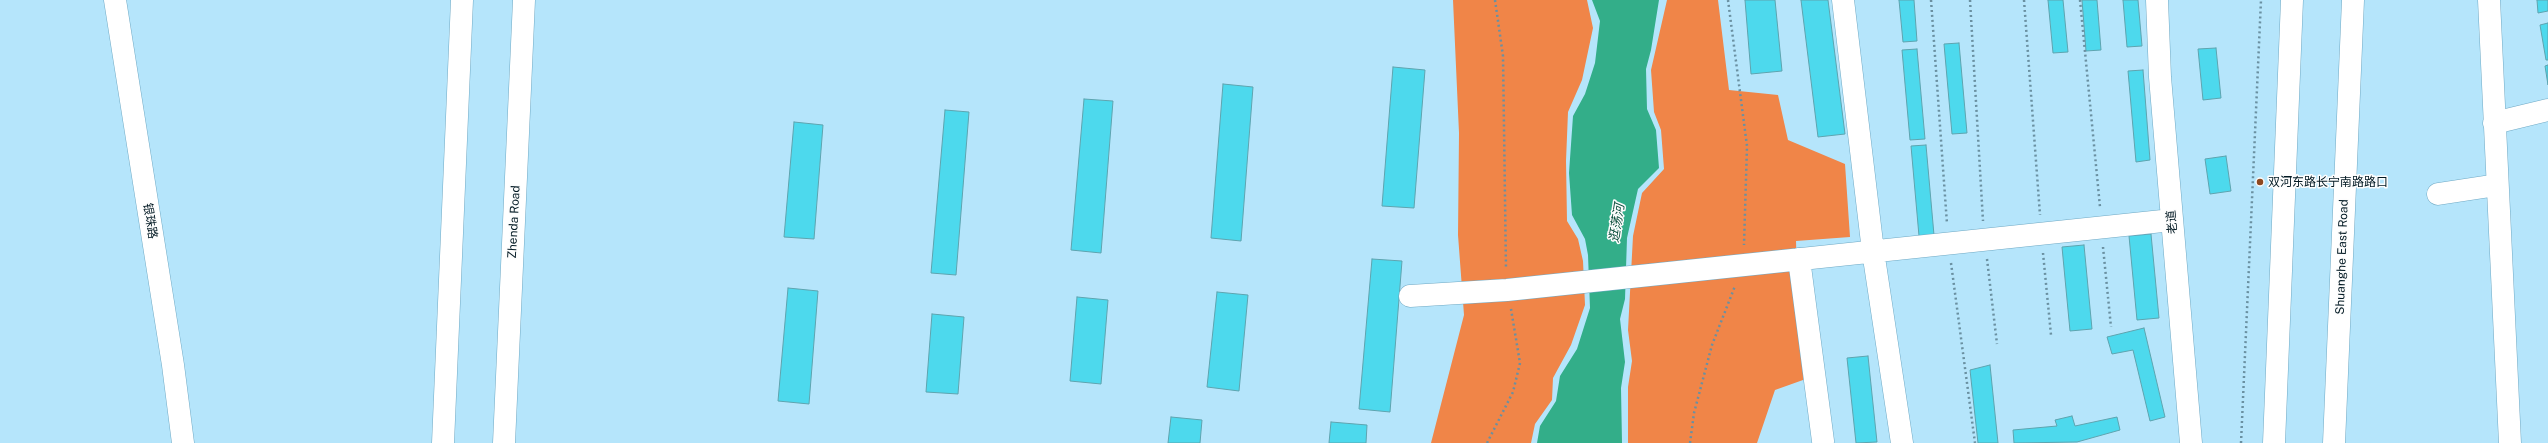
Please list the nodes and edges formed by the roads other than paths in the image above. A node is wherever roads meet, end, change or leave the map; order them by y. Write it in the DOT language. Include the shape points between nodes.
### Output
graph roads {
  1 [pos="115,0"];
  2 [pos="462,0"];
  3 [pos="524,0"];
  4 [pos="1843,0"];
  5 [pos="2157,0"];
  6 [pos="2292,0"];
  7 [pos="2353,0"];
  8 [pos="2489,0"];
  9 [pos="2548,110"];
  10 [pos="2494,123"];
  11 [pos="2497,185"];
  12 [pos="2438,194"];
  13 [pos="2172,220"];
  14 [pos="1874,251"];
  15 [pos="1800,259"];
  16 [pos="1410,296"];
  17 [pos="1823,441"];
  18 [pos="183,443"];
  19 [pos="444,443"];
  20 [pos="504,443"];
  21 [pos="1902,443"];
  22 [pos="2190,443"];
  23 [pos="2274,443"];
  24 [pos="2334,443"];
  25 [pos="2510,443"];
  1 -- 18 [label="main road, 银珠路"];
  2 -- 19 [label="main road"];
  3 -- 20 [label="main road, Zhenda Road"];
  4 -- 14 [label="main road"];
  5 -- 13 [label="main road, 老道" via="2160,77"];
  6 -- 23 [label="main road"];
  7 -- 24 [label="main road, Shuanghe East Road"];
  8 -- 10 [label="main road"];
  9 -- 10 [label="main road"];
  10 -- 11 [label="main road"];
  11 -- 12 [label="main road"];
  11 -- 25 [label="main road"];
  13 -- 14 [label="main road"];
  13 -- 22 [label="main road, 老道"];
  14 -- 15 [label="main road"];
  14 -- 21 [label="main road"];
  15 -- 16 [label="main road" via="1507,290"];
  15 -- 17 [label="main road"];
}
